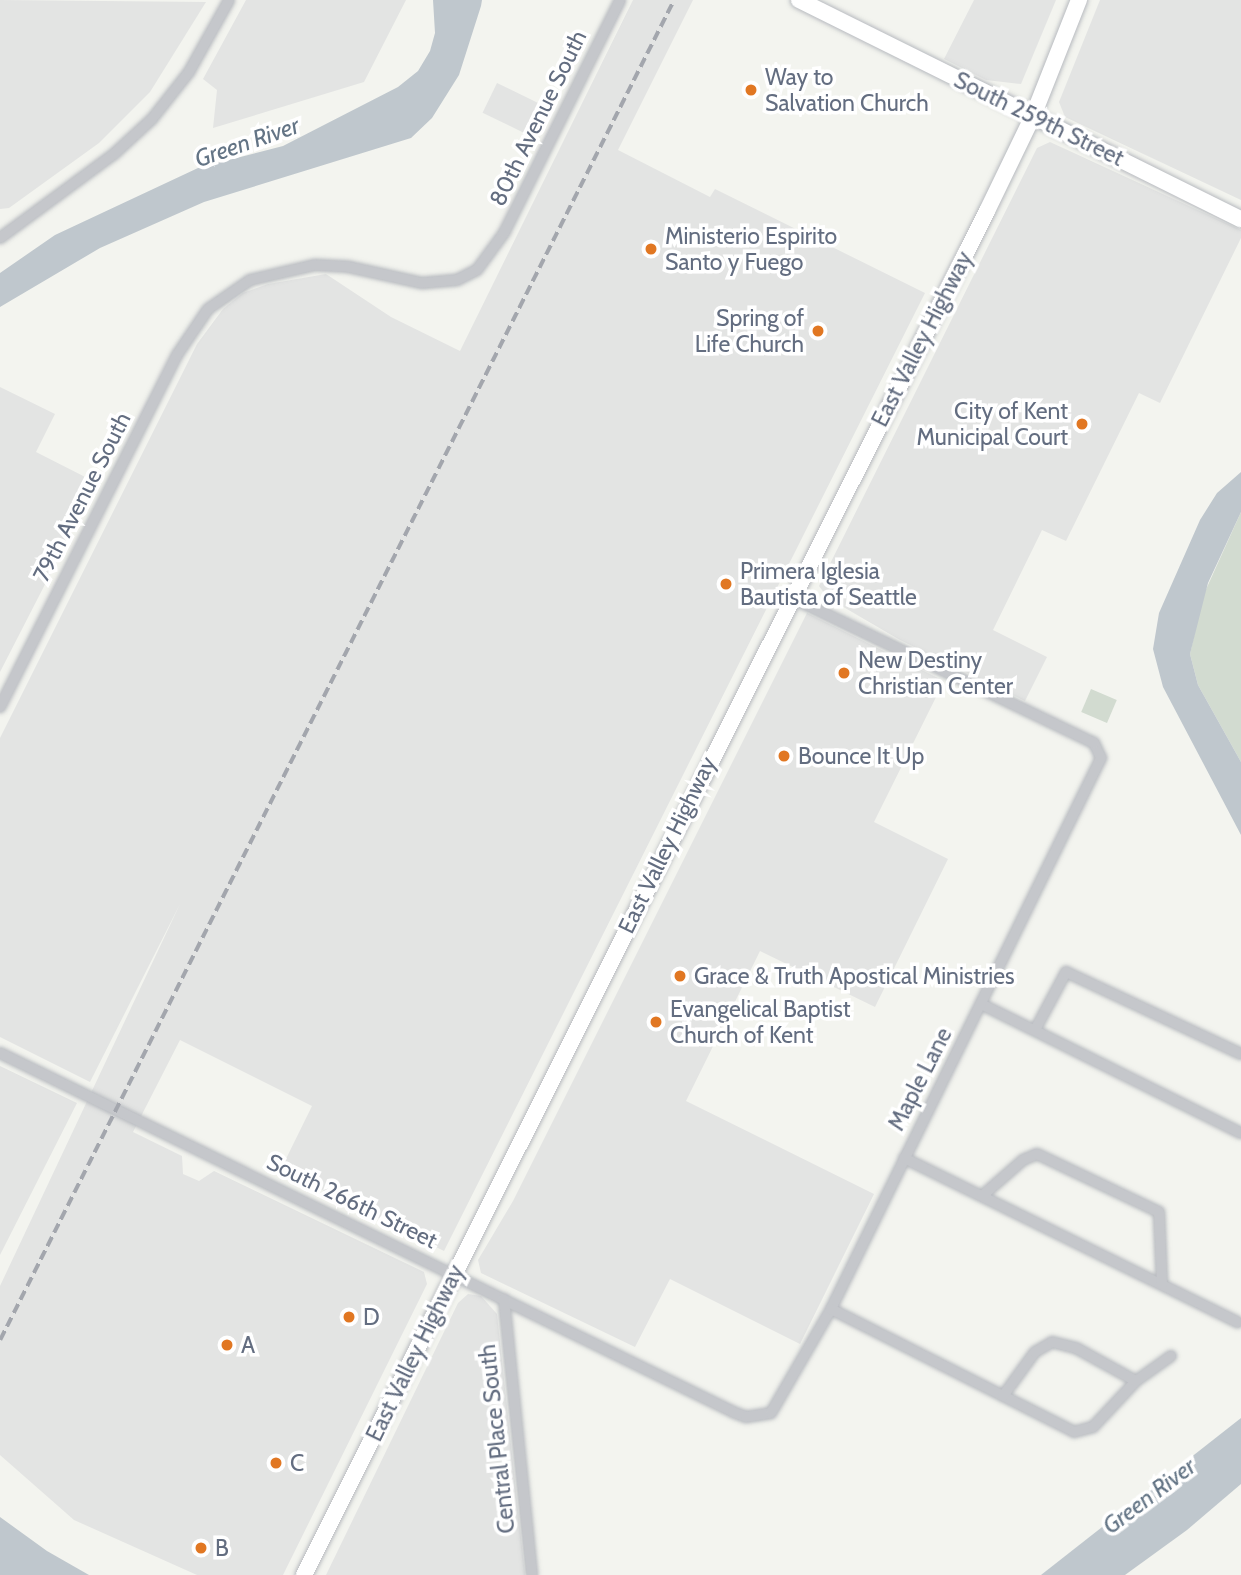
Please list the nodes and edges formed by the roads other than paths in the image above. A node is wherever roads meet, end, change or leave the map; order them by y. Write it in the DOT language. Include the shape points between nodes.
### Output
graph roads {
  1 [pos="229,0"];
  2 [pos="620,0"];
  3 [pos="799,0"];
  4 [pos="1079,0"];
  5 [pos="1033,116"];
  6 [pos="1241,219"];
  7 [pos="0,238"];
  8 [pos="493,254"];
  9 [pos="791,597"];
  10 [pos="0,707"];
  11 [pos="981,1004"];
  12 [pos="1035,1030"];
  13 [pos="0,1054"];
  14 [pos="1241,1054"];
  15 [pos="1241,1133"];
  16 [pos="904,1158"];
  17 [pos="982,1196"];
  18 [pos="454,1273"];
  19 [pos="1162,1284"];
  20 [pos="504,1299"];
  21 [pos="831,1309"];
  22 [pos="1238,1322"];
  23 [pos="1171,1356"];
  24 [pos="1136,1381"];
  25 [pos="1003,1396"];
  26 [pos="761,1417"];
  27 [pos="304,1575"];
  28 [pos="532,1575"];
  1 -- 7 [label="street" via="189,72 152,119 99,166"];
  2 -- 8 [label="street, 80th Avenue South"];
  3 -- 5 [label="main road, South 259th Street"];
  4 -- 5 [label="main road, East Valley Highway"];
  5 -- 6 [label="main road, South 259th Street"];
  5 -- 9 [label="main road, East Valley Highway"];
  8 -- 10 [label="street, 79th Avenue South" via="466,277 439,284 329,264 275,272 237,286 208,309 177,355"];
  9 -- 11 [label="street, Maple Lane" via="1094,743 1100,750 1100,764"];
  9 -- 18 [label="main road, East Valley Highway"];
  11 -- 12 [label="street"];
  11 -- 16 [label="street, Maple Lane"];
  12 -- 14 [label="street" via="1066,972"];
  12 -- 15 [label="street"];
  13 -- 18 [label="street, South 266th Street"];
  16 -- 17 [label="street"];
  16 -- 21 [label="street, Maple Lane"];
  17 -- 19 [label="street"];
  17 -- 19 [label="street" via="1023,1160 1037,1154 1159,1212"];
  18 -- 20 [label="street, South 266th Street"];
  18 -- 27 [label="main road, East Valley Highway"];
  19 -- 22 [label="street"];
  20 -- 26 [label="street, South 266th Street" via="733,1412"];
  20 -- 28 [label="street, Central Place South"];
  21 -- 25 [label="street"];
  21 -- 26 [label="street, Maple Lane" via="784,1397 771,1413"];
  23 -- 24 [label="street"];
  24 -- 25 [label="street" via="1101,1421 1083,1433"];
  24 -- 25 [label="street" via="1076,1348 1052,1342 1035,1352"];
}
